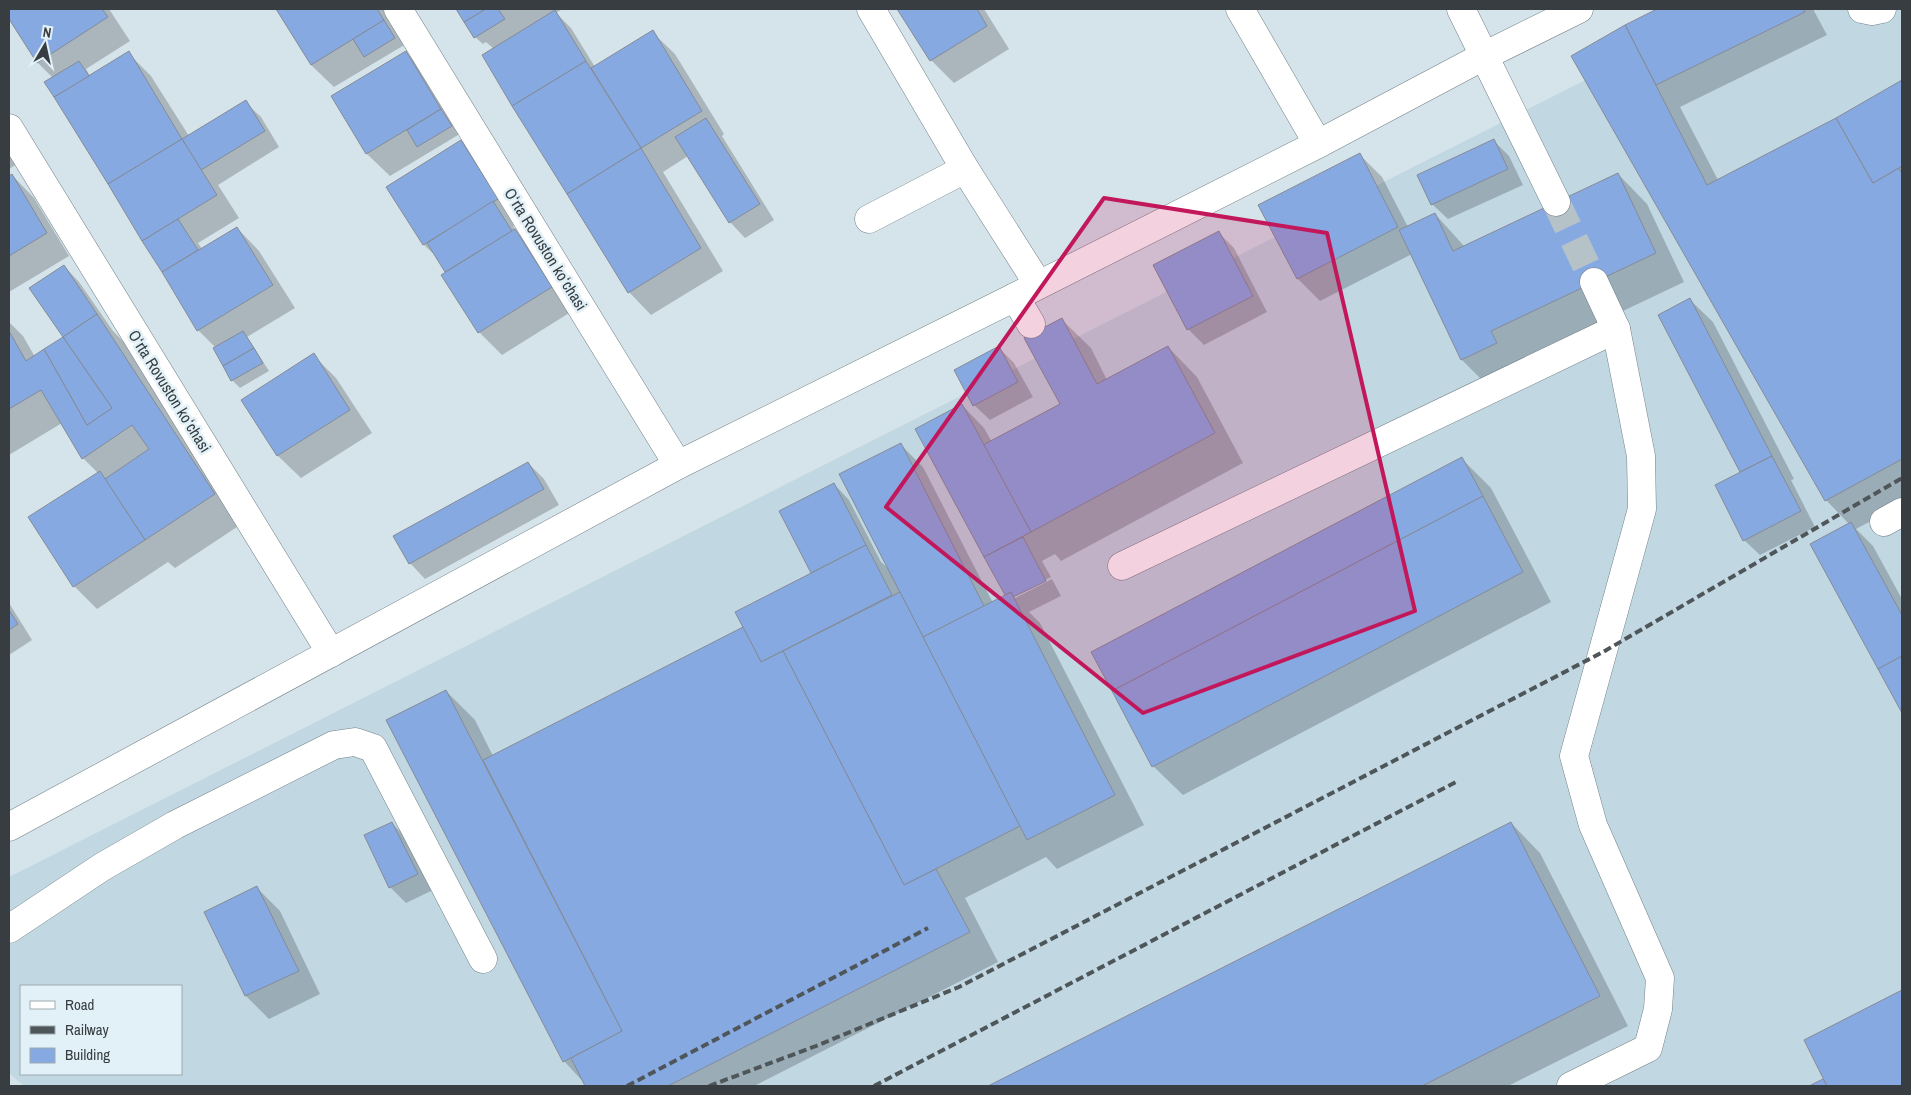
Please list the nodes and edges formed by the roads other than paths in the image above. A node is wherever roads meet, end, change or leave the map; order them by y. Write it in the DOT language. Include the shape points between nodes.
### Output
graph roads {
  1 [pos="398,9"];
  2 [pos="871,9"];
  3 [pos="1240,9"];
  4 [pos="1461,9"];
  5 [pos="1580,9"];
  6 [pos="1862,9"];
  7 [pos="1882,9"];
  8 [pos="1484,56"];
  9 [pos="9,128"];
  10 [pos="1318,144"];
  11 [pos="965,168"];
  12 [pos="1556,202"];
  13 [pos="869,219"];
  14 [pos="1594,282"];
  15 [pos="1026,290"];
  16 [pos="1031,324"];
  17 [pos="1616,329"];
  18 [pos="678,465"];
  19 [pos="1122,566"];
  20 [pos="332,653"];
  21 [pos="9,827"];
  22 [pos="9,929"];
  23 [pos="483,959"];
  24 [pos="1571,1086"];
  1 -- 18 [label="street, Oʻrta Rovuston koʻchasi"];
  2 -- 11 [label="street"];
  3 -- 10 [label="street"];
  4 -- 8 [label="street"];
  5 -- 8 [label="street"];
  6 -- 7 [label="street"];
  8 -- 10 [label="street"];
  8 -- 12 [label="street"];
  9 -- 20 [label="street, Oʻrta Rovuston koʻchasi"];
  10 -- 15 [label="street"];
  11 -- 13 [label="street"];
  11 -- 15 [label="street"];
  14 -- 17 [label="street"];
  15 -- 16 [label="street"];
  15 -- 18 [label="street"];
  17 -- 19 [label="street"];
  17 -- 24 [label="street" via="1642,456 1642,509 1574,756 1593,825 1660,978 1658,1009 1648,1048"];
  18 -- 20 [label="street"];
  20 -- 21 [label="street"];
  22 -- 23 [label="street" via="102,867 176,825 334,745 355,742 373,748"];
}
